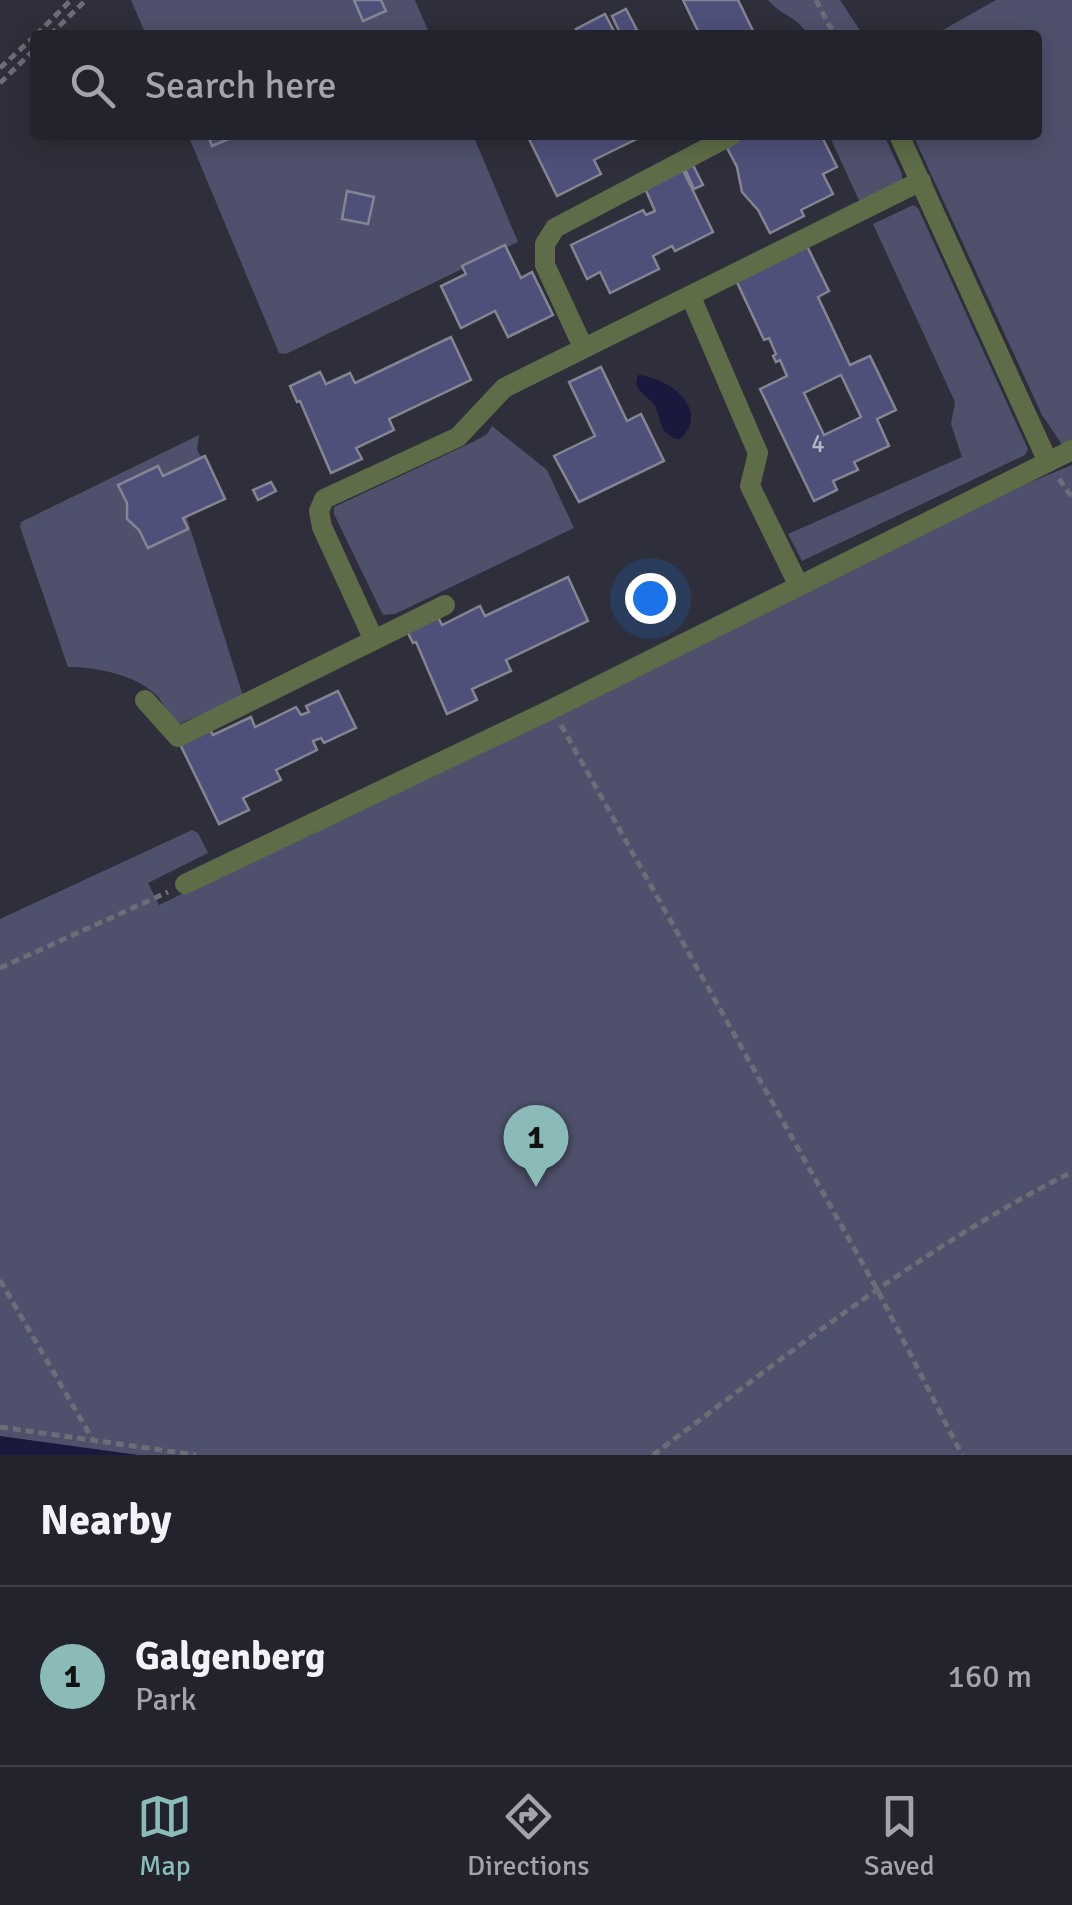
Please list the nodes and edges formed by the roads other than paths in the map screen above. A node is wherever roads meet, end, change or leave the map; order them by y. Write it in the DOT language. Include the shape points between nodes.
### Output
graph roads {
  1 [pos="722,140"];
  2 [pos="900,140"];
  3 [pos="921,181"];
  4 [pos="691,298"];
  5 [pos="583,347"];
  6 [pos="1072,450"];
  7 [pos="1048,462"];
  8 [pos="798,584"];
  9 [pos="445,605"];
  10 [pos="373,638"];
  11 [pos="145,700"];
  12 [pos="184,884"];
  1 -- 5 [label="street" via="555,228 545,244 545,265"];
  2 -- 3 [label="street"];
  3 -- 4 [label="street"];
  3 -- 7 [label="street"];
  4 -- 5 [label="street"];
  4 -- 8 [label="street" via="758,454 750,486"];
  5 -- 10 [label="street" via="504,388 458,437 324,498 322,527"];
  6 -- 7 [label="street"];
  7 -- 8 [label="street"];
  8 -- 12 [label="street"];
  9 -- 10 [label="street"];
  10 -- 11 [label="street" via="178,736"];
}
